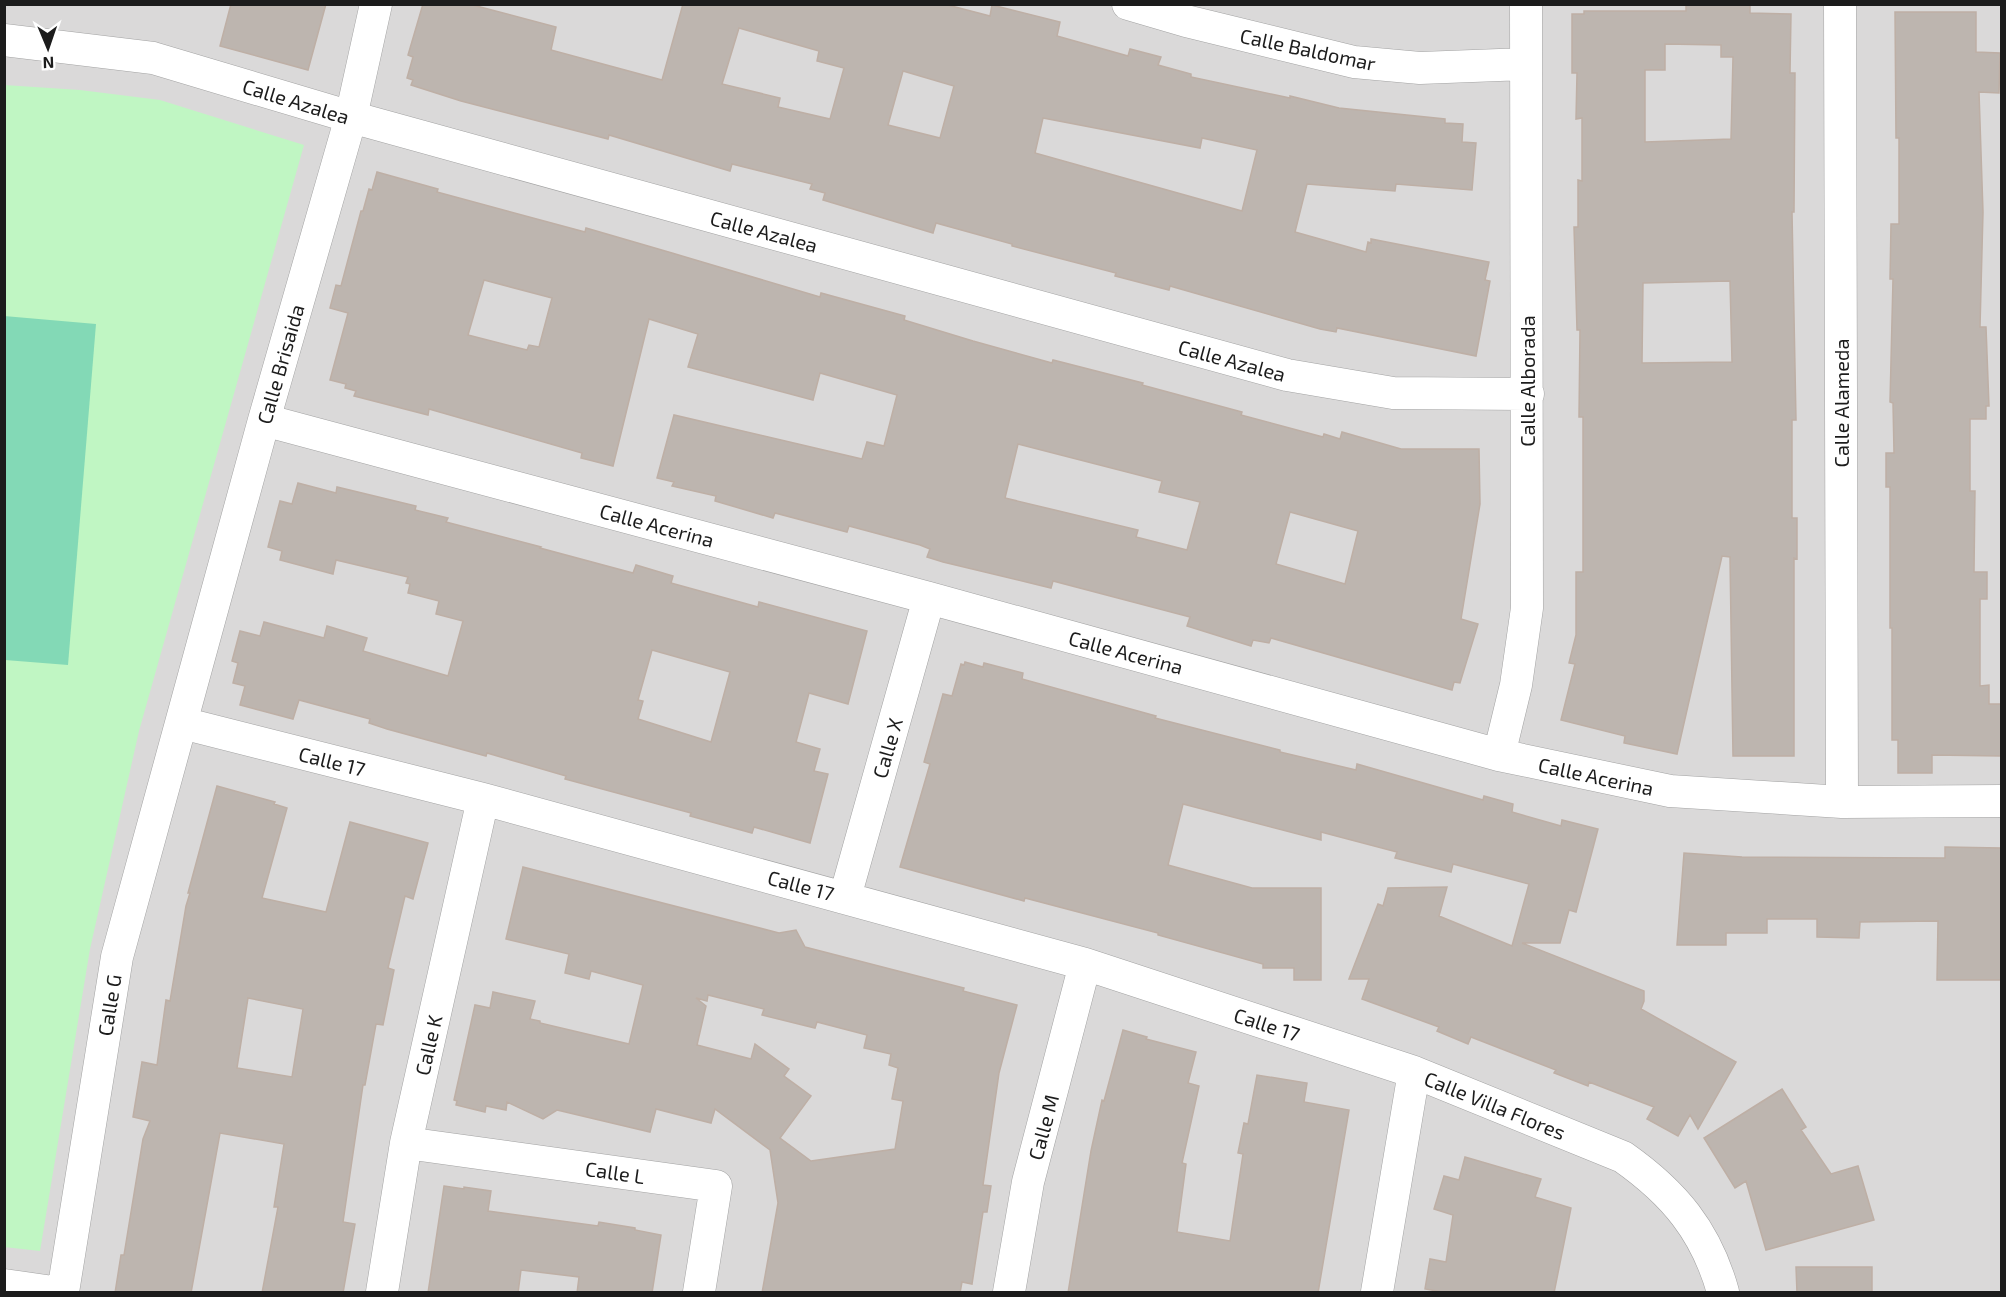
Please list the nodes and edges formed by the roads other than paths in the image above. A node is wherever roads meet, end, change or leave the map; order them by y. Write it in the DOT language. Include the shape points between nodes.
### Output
graph roads {
  1 [pos="376,4"];
  2 [pos="1128,4"];
  3 [pos="1526,4"];
  4 [pos="1840,4"];
  5 [pos="1187,13"];
  6 [pos="4,40"];
  7 [pos="1526,64"];
  8 [pos="351,117"];
  9 [pos="1527,394"];
  10 [pos="264,420"];
  11 [pos="929,598"];
  12 [pos="182,723"];
  13 [pos="1499,755"];
  14 [pos="483,799"];
  15 [pos="2001,801"];
  16 [pos="1842,802"];
  17 [pos="845,897"];
  18 [pos="1085,964"];
  19 [pos="1414,1072"];
  20 [pos="406,1143"];
  21 [pos="4,1286"];
  22 [pos="53,1293"];
  23 [pos="63,1293"];
  24 [pos="382,1293"];
  25 [pos="699,1293"];
  26 [pos="1009,1293"];
  27 [pos="1377,1293"];
  28 [pos="1723,1293"];
  1 -- 8 [label="street, Calle Brisaida"];
  2 -- 5 [label="street, Calle Baldomar"];
  3 -- 7 [label="street, Calle Alborada"];
  4 -- 16 [label="street, Calle Alameda"];
  5 -- 7 [label="street, Calle Baldomar" via="1354,62 1420,68"];
  6 -- 8 [label="street, Calle Azalea" via="153,58"];
  7 -- 9 [label="street, Calle Alborada"];
  8 -- 9 [label="street, Calle Azalea" via="1287,375 1393,393"];
  8 -- 10 [label="street, Calle Brisaida"];
  9 -- 13 [label="street, Calle Alborada" via="1527,608 1516,685"];
  10 -- 11 [label="street, Calle Acerina"];
  10 -- 12 [label="street, Calle Brisaida"];
  11 -- 13 [label="street, Calle Acerina"];
  11 -- 17 [label="street, Calle X"];
  12 -- 14 [label="street, Calle 17"];
  12 -- 23 [label="street, Calle G" via="117,957"];
  13 -- 16 [label="street, Calle Acerina" via="1671,791"];
  14 -- 17 [label="street, Calle 17"];
  14 -- 20 [label="street, Calle K"];
  15 -- 16 [label="street, Calle Acerina"];
  17 -- 18 [label="street, Calle 17"];
  18 -- 19 [label="street, Calle 17"];
  18 -- 26 [label="street, Calle M" via="1028,1182"];
  19 -- 27 [label="street, Calle Villa Flores"];
  19 -- 28 [label="street, Calle Villa Flores" via="1623,1157 1651,1177 1679,1205 1698,1232 1717,1270"];
  20 -- 24 [label="street, Calle K"];
  20 -- 25 [label="street, Calle L" via="716,1186"];
  21 -- 22 [label="street"];
}
